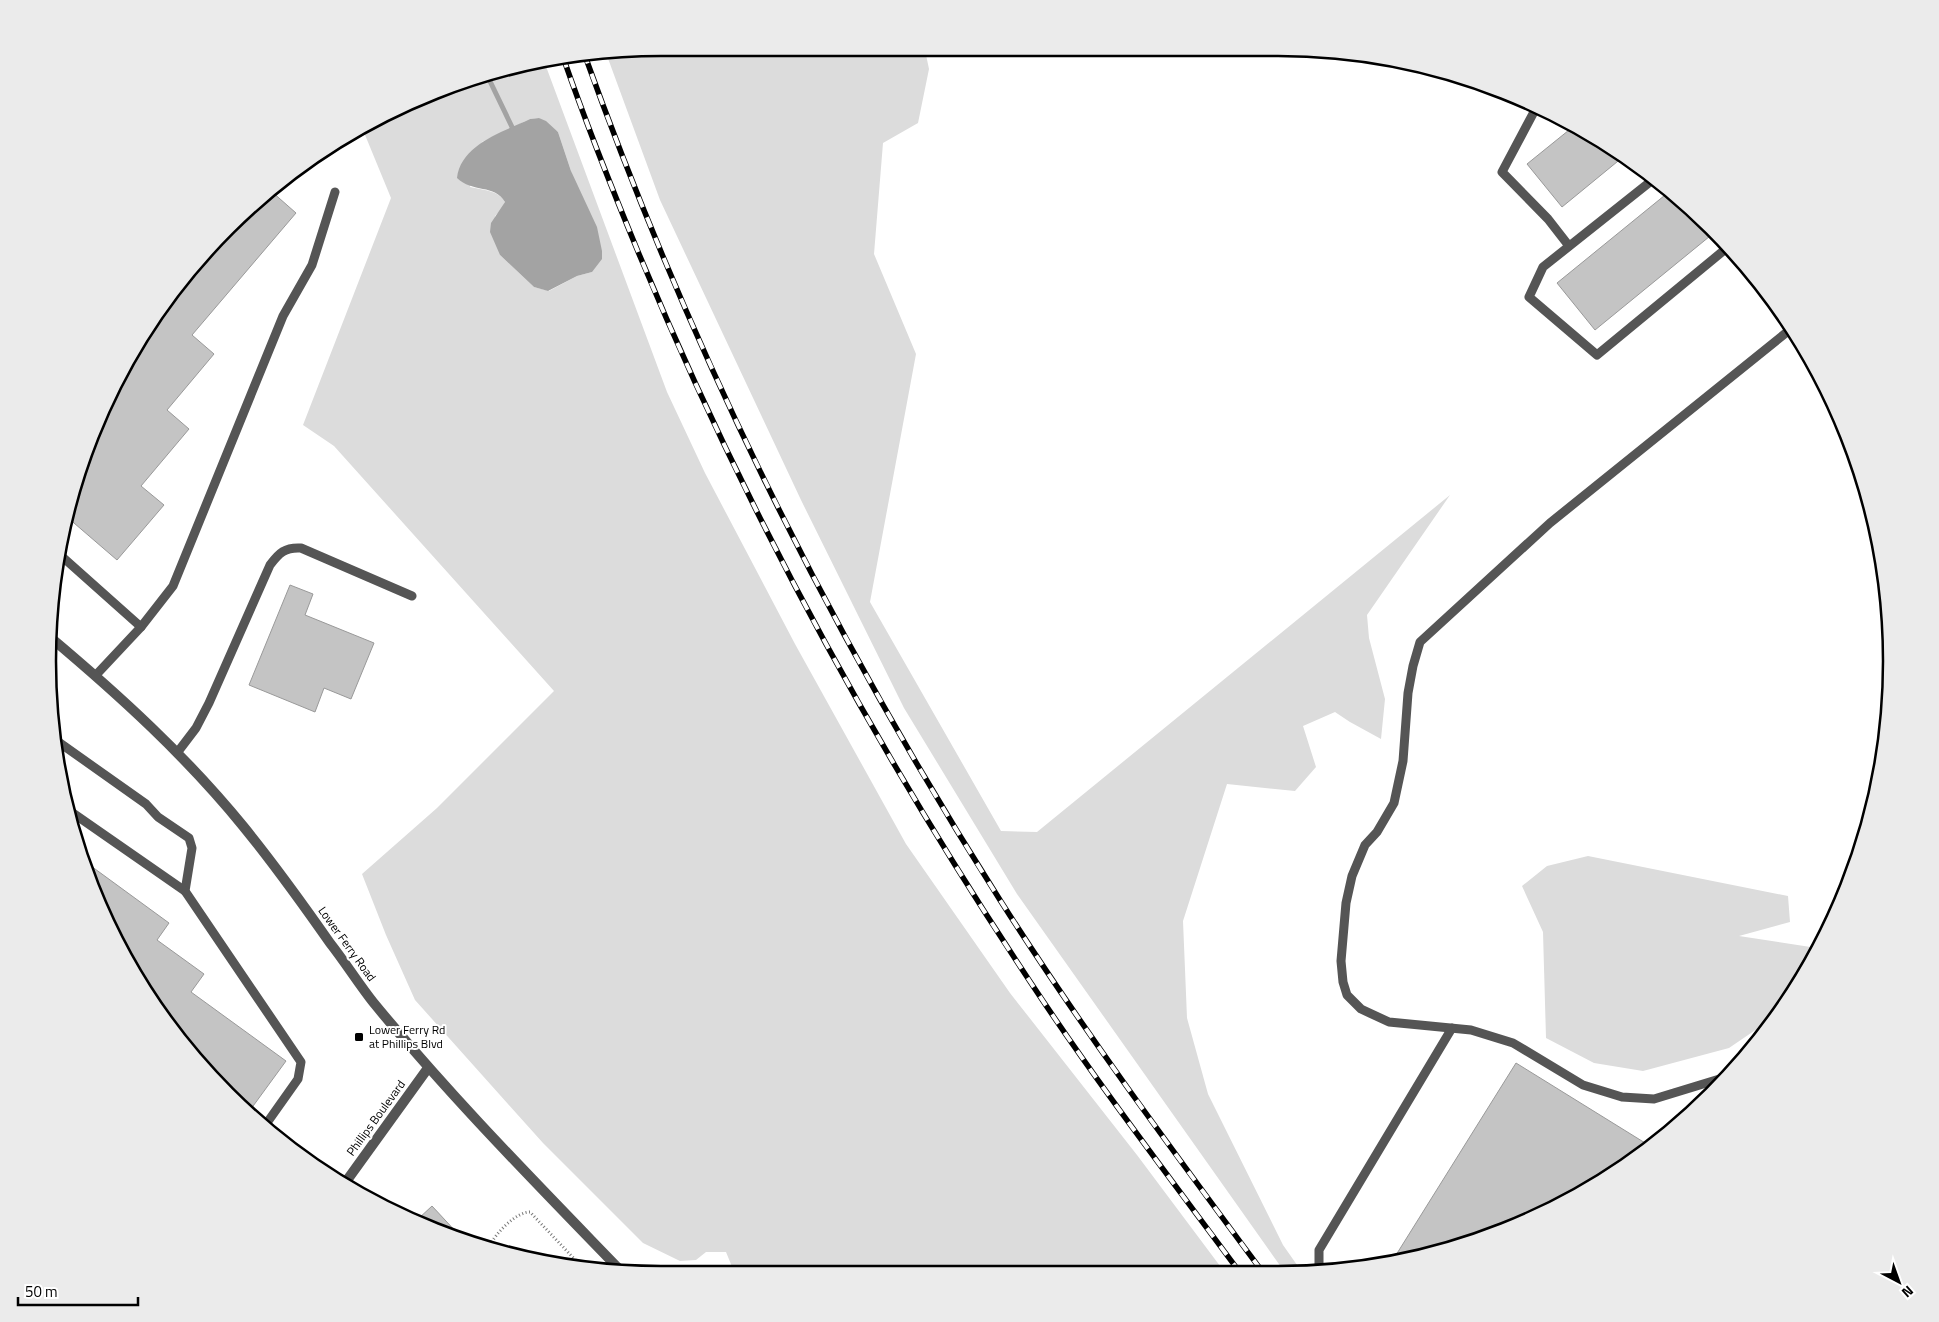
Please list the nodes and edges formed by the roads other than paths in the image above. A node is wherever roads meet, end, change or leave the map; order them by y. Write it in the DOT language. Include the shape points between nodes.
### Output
graph roads {
  1 [pos="1533,113"];
  2 [pos="1649,183"];
  3 [pos="335,192"];
  4 [pos="1569,246"];
  5 [pos="1723,251"];
  6 [pos="1786,333"];
  7 [pos="65,559"];
  8 [pos="412,596"];
  9 [pos="141,627"];
  10 [pos="57,643"];
  11 [pos="96,676"];
  12 [pos="62,745"];
  13 [pos="177,753"];
  14 [pos="76,816"];
  15 [pos="184,891"];
  16 [pos="1452,1028"];
  17 [pos="428,1068"];
  18 [pos="1714,1081"];
  19 [pos="268,1121"];
  20 [pos="348,1178"];
  21 [pos="614,1263"];
  22 [pos="1319,1264"];
  1 -- 4 [label="lane" via="1502,172 1548,219"];
  2 -- 4 [label="lane"];
  3 -- 9 [label="lane" via="312,265 283,316 174,586"];
  4 -- 5 [label="lane" via="1543,266 1529,297 1597,355"];
  6 -- 16 [label="lane" via="1550,523 1420,642 1408,693 1403,761 1394,803 1366,845 1352,876 1346,903 1342,982 1347,995 1361,1009 1389,1022"];
  7 -- 9 [label="lane"];
  8 -- 13 [label="lane" via="301,548 285,549 270,564 209,703 196,728"];
  9 -- 11 [label="lane"];
  10 -- 11 [label="street, Lower Ferry Road"];
  11 -- 13 [label="street, Lower Ferry Road"];
  12 -- 15 [label="lane" via="189,838 192,848"];
  13 -- 17 [label="street, Lower Ferry Road" via="248,832 372,1000"];
  14 -- 15 [label="lane"];
  15 -- 19 [label="lane" via="301,1062 298,1079"];
  16 -- 18 [label="lane" via="1471,1030 1513,1043 1584,1085 1622,1097 1654,1099"];
  16 -- 22 [label="lane" via="1319,1250"];
  17 -- 20 [label="street, Phillips Boulevard"];
  17 -- 21 [label="street, Lower Ferry Road"];
}
